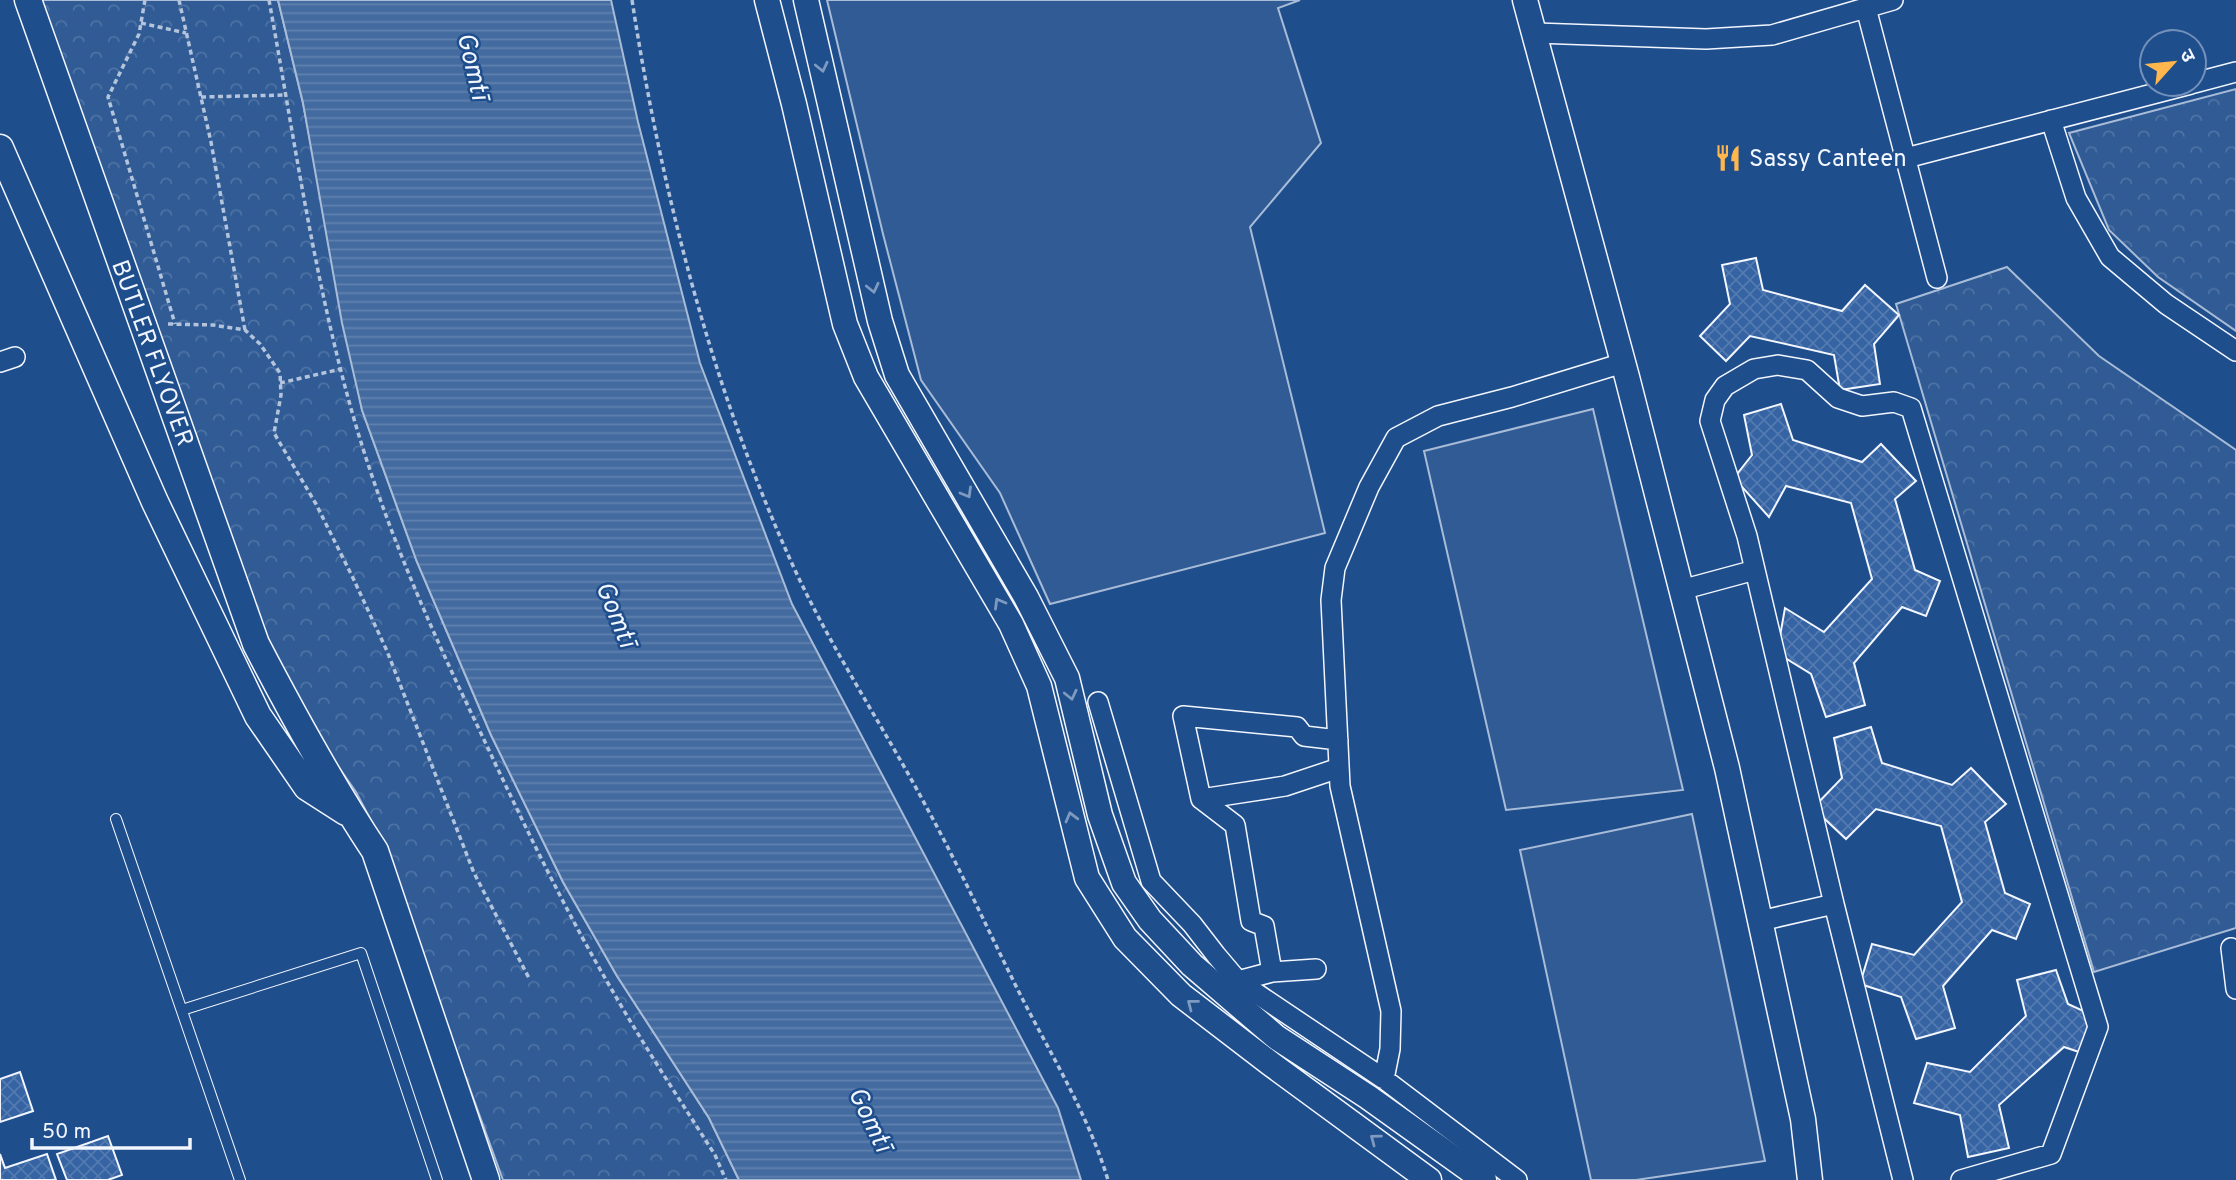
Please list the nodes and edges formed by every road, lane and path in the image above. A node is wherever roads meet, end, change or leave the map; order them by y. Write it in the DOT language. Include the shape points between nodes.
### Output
graph roads {
  1 [pos="28,0"];
  2 [pos="145,0"];
  3 [pos="178,0"];
  4 [pos="269,0"];
  5 [pos="632,0"];
  6 [pos="767,0"];
  7 [pos="806,0"];
  8 [pos="1525,0"];
  9 [pos="1893,0"];
  10 [pos="1866,8"];
  11 [pos="141,23"];
  12 [pos="186,33"];
  13 [pos="1536,33"];
  14 [pos="2236,72"];
  15 [pos="2208,80"];
  16 [pos="286,95"];
  17 [pos="201,97"];
  18 [pos="2138,98"];
  19 [pos="2051,120"];
  20 [pos="0,148"];
  21 [pos="1906,158"];
  22 [pos="1937,278"];
  23 [pos="175,324"];
  24 [pos="161,326"];
  25 [pos="245,330"];
  26 [pos="2236,351"];
  27 [pos="1623,363"];
  28 [pos="341,369"];
  29 [pos="280,383"];
  30 [pos="1755,570"];
  31 [pos="1681,590"];
  32 [pos="286,702"];
  33 [pos="1098,702"];
  34 [pos="258,716"];
  35 [pos="1338,740"];
  36 [pos="1339,768"];
  37 [pos="1201,799"];
  38 [pos="351,815"];
  39 [pos="116,819"];
  40 [pos="1834,904"];
  41 [pos="1760,921"];
  42 [pos="2231,948"];
  43 [pos="1316,969"];
  44 [pos="1272,972"];
  45 [pos="530,980"];
  46 [pos="1238,981"];
  47 [pos="2236,989"];
  48 [pos="182,1010"];
  49 [pos="1384,1079"];
  50 [pos="240,1180"];
  51 [pos="437,1180"];
  52 [pos="486,1180"];
  53 [pos="726,1180"];
  54 [pos="1108,1180"];
  55 [pos="1429,1180"];
  56 [pos="1484,1180"];
  57 [pos="1517,1180"];
  58 [pos="1810,1180"];
  59 [pos="1903,1180"];
  60 [pos="1961,1180"];
  1 -- 32 [label="main road, BUTLER FLYOVER" via="256,644"];
  2 -- 11 [label="path"];
  3 -- 12 [label="path"];
  4 -- 16 [label="path"];
  5 -- 54 [label="path" via="675,219 727,397 761,488 795,569 929,811 1081,1112"];
  55 -- 6 [label="street, one-way" via="1181,995 1125,938 1087,878 1039,686 1011,624 866,377 845,324"];
  7 -- 56 [label="street, one-way" via="897,374 1026,597 1067,678 1100,816 1124,883 1150,920 1192,965 1276,1037"];
  8 -- 13 [label="street"];
  9 -- 10 [label="street"];
  10 -- 13 [label="street" via="1772,35 1706,39"];
  10 -- 21 [label="street"];
  11 -- 12 [label="path"];
  11 -- 23 [label="path" via="108,97"];
  12 -- 17 [label="path"];
  13 -- 27 [label="street"];
  14 -- 15 [label="street"];
  16 -- 17 [label="path"];
  16 -- 28 [label="path"];
  17 -- 25 [label="path"];
  18 -- 19 [label="street"];
  19 -- 21 [label="street"];
  19 -- 26 [label="street" via="2076,198 2110,257 2166,304"];
  20 -- 34 [label="main road" via="150,490"];
  21 -- 22 [label="street"];
  23 -- 24 [label="path"];
  23 -- 25 [label="path"];
  25 -- 29 [label="path" via="260,344 279,373"];
  27 -- 31 [label="street"];
  27 -- 35 [label="street" via="1438,416 1396,438 1369,487 1335,568 1331,600"];
  28 -- 29 [label="path"];
  28 -- 53 [label="path" via="374,483 463,697 611,990 715,1155"];
  29 -- 45 [label="path" via="274,433 353,578 387,651 474,873"];
  30 -- 31 [label="street"];
  30 -- 40 [label="street"];
  30 -- 60 [label="street" via="1710,421 1715,400 1725,386 1754,369 1778,365 1807,370 1838,398 1862,406 1894,402 1911,408 2098,1027 2051,1154"];
  31 -- 41 [label="street"];
  32 -- 34 [label="main road"];
  32 -- 38 [label="main road, BUTLER FLYOVER"];
  33 -- 46 [label="street" via="1151,881"];
  34 -- 38 [label="main road" via="307,786"];
  35 -- 36 [label="street"];
  35 -- 37 [label="street" via="1304,736 1297,727 1183,716"];
  36 -- 37 [label="street" via="1285,786"];
  36 -- 49 [label="street" via="1391,1011"];
  37 -- 44 [label="street" via="1235,825 1251,921 1264,926"];
  38 -- 52 [label="main road, BUTLER FLYOVER" via="375,852"];
  39 -- 48 [label="lane"];
  40 -- 41 [label="street"];
  40 -- 59 [label="street"];
  41 -- 58 [label="street" via="1802,1119"];
  42 -- 47 [label="street"];
  43 -- 44 [label="street"];
  44 -- 46 [label="street"];
  46 -- 49 [label="street"];
  48 -- 50 [label="lane"];
  48 -- 51 [label="lane" via="361,953"];
  49 -- 57 [label="street"];
}
